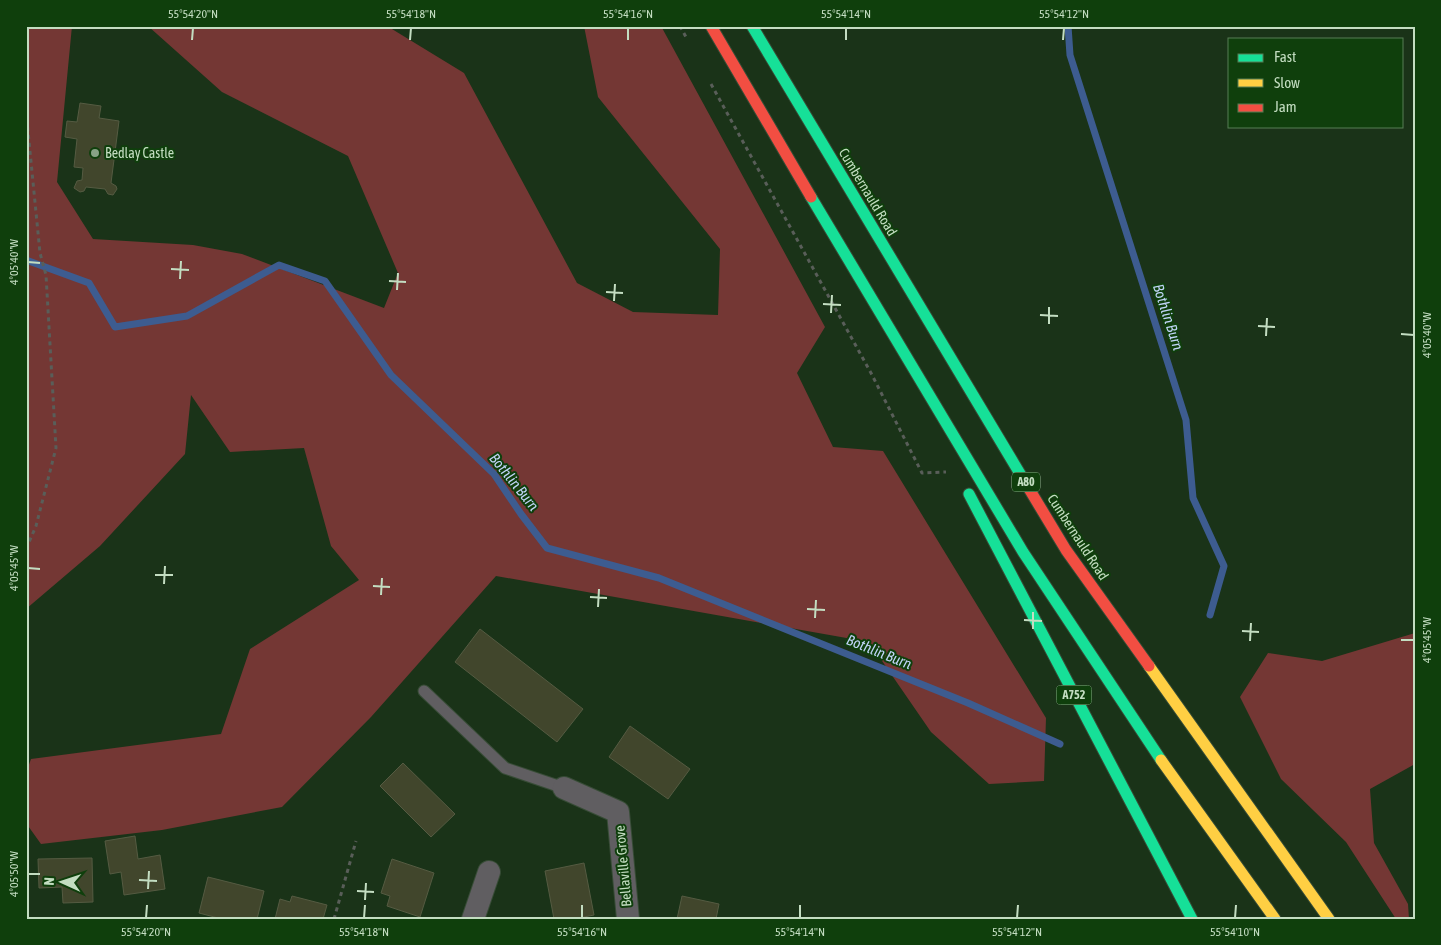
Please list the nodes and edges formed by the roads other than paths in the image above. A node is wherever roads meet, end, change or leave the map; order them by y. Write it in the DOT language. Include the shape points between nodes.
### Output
graph roads {
  1 [pos="711,26"];
  2 [pos="752,26"];
  3 [pos="924,386"];
  4 [pos="947,446"];
  5 [pos="957,472"];
  6 [pos="424,690"];
  7 [pos="564,788"];
  8 [pos="490,872"];
  9 [pos="474,919"];
  10 [pos="628,919"];
  11 [pos="1192,919"];
  12 [pos="1274,919"];
  13 [pos="1329,919"];
  1 -- 3 [label="main road"];
  2 -- 13 [label="main road, Cumbernauld Road / A80" via="1066,550"];
  3 -- 4 [label="main road"];
  3 -- 12 [label="main road" via="1023,552 1164,764"];
  5 -- 11 [label="main road, A752"];
  6 -- 7 [label="lane" via="505,768"];
  7 -- 10 [label="street, Bellaville Grove" via="618,812"];
  8 -- 9 [label="street"];
}
